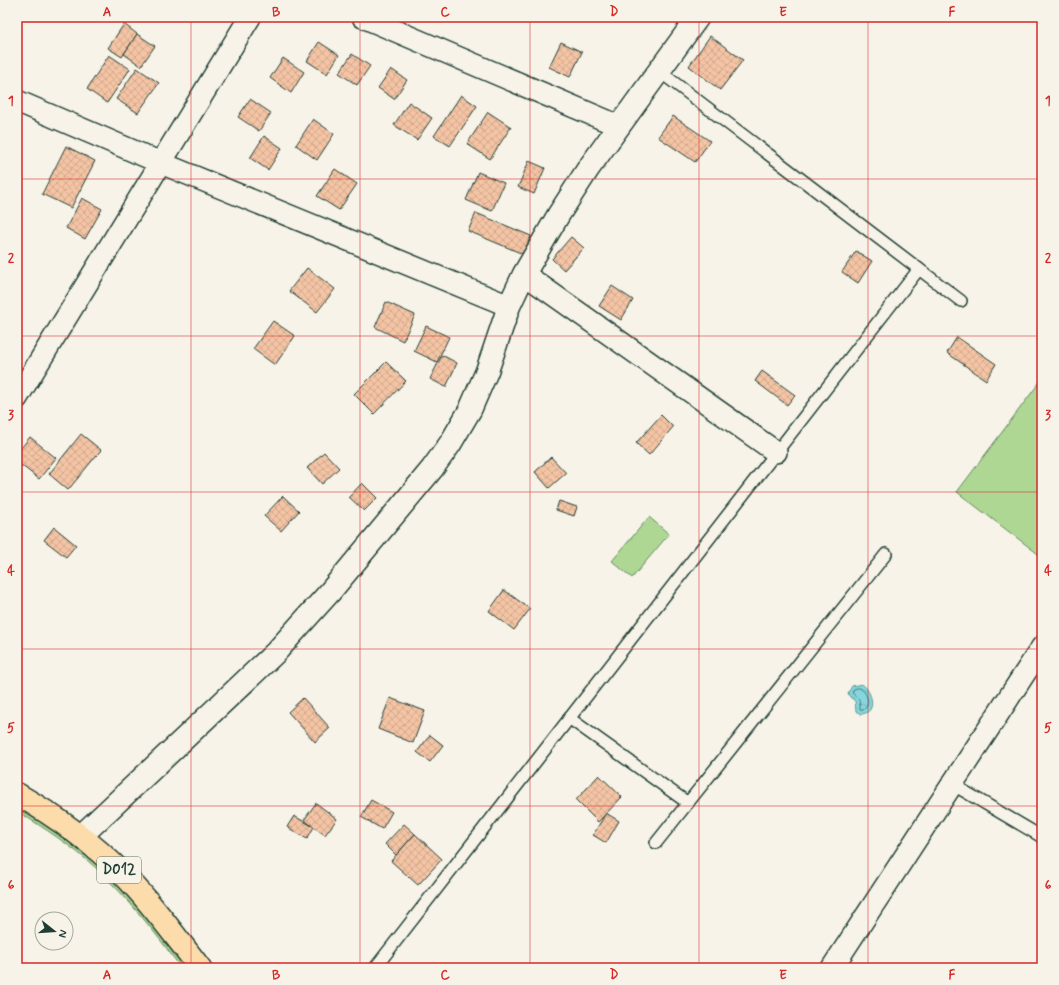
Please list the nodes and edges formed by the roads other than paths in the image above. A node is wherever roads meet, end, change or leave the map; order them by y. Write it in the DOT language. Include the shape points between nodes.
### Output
graph roads {
  1 [pos="250,17"];
  2 [pos="363,17"];
  3 [pos="698,17"];
  4 [pos="659,71"];
  5 [pos="17,101"];
  6 [pos="619,126"];
  7 [pos="161,163"];
  8 [pos="919,269"];
  9 [pos="524,274"];
  10 [pos="961,301"];
  11 [pos="509,306"];
  12 [pos="17,398"];
  13 [pos="776,452"];
  14 [pos="886,554"];
  15 [pos="1042,647"];
  16 [pos="569,718"];
  17 [pos="952,784"];
  18 [pos="17,794"];
  19 [pos="688,803"];
  20 [pos="81,836"];
  21 [pos="1042,837"];
  22 [pos="656,843"];
  23 [pos="200,968"];
  24 [pos="375,968"];
  25 [pos="832,968"];
  1 -- 7 [label="street"];
  2 -- 6 [label="street"];
  3 -- 4 [label="street"];
  4 -- 6 [label="street"];
  4 -- 8 [label="lane"];
  5 -- 7 [label="street"];
  6 -- 9 [label="street" via="567,201"];
  7 -- 11 [label="street"];
  7 -- 12 [label="street"];
  8 -- 10 [label="lane"];
  8 -- 13 [label="lane"];
  9 -- 11 [label="street"];
  9 -- 13 [label="street"];
  11 -- 20 [label="street" via="487,371 470,410 450,444 410,497 275,654"];
  13 -- 16 [label="lane"];
  14 -- 19 [label="lane"];
  15 -- 17 [label="street"];
  16 -- 19 [label="lane"];
  16 -- 24 [label="lane"];
  17 -- 21 [label="lane"];
  17 -- 25 [label="street"];
  18 -- 20 [label="main road, D012"];
  19 -- 22 [label="lane"];
  20 -- 23 [label="main road, D012" via="122,872"];
}
